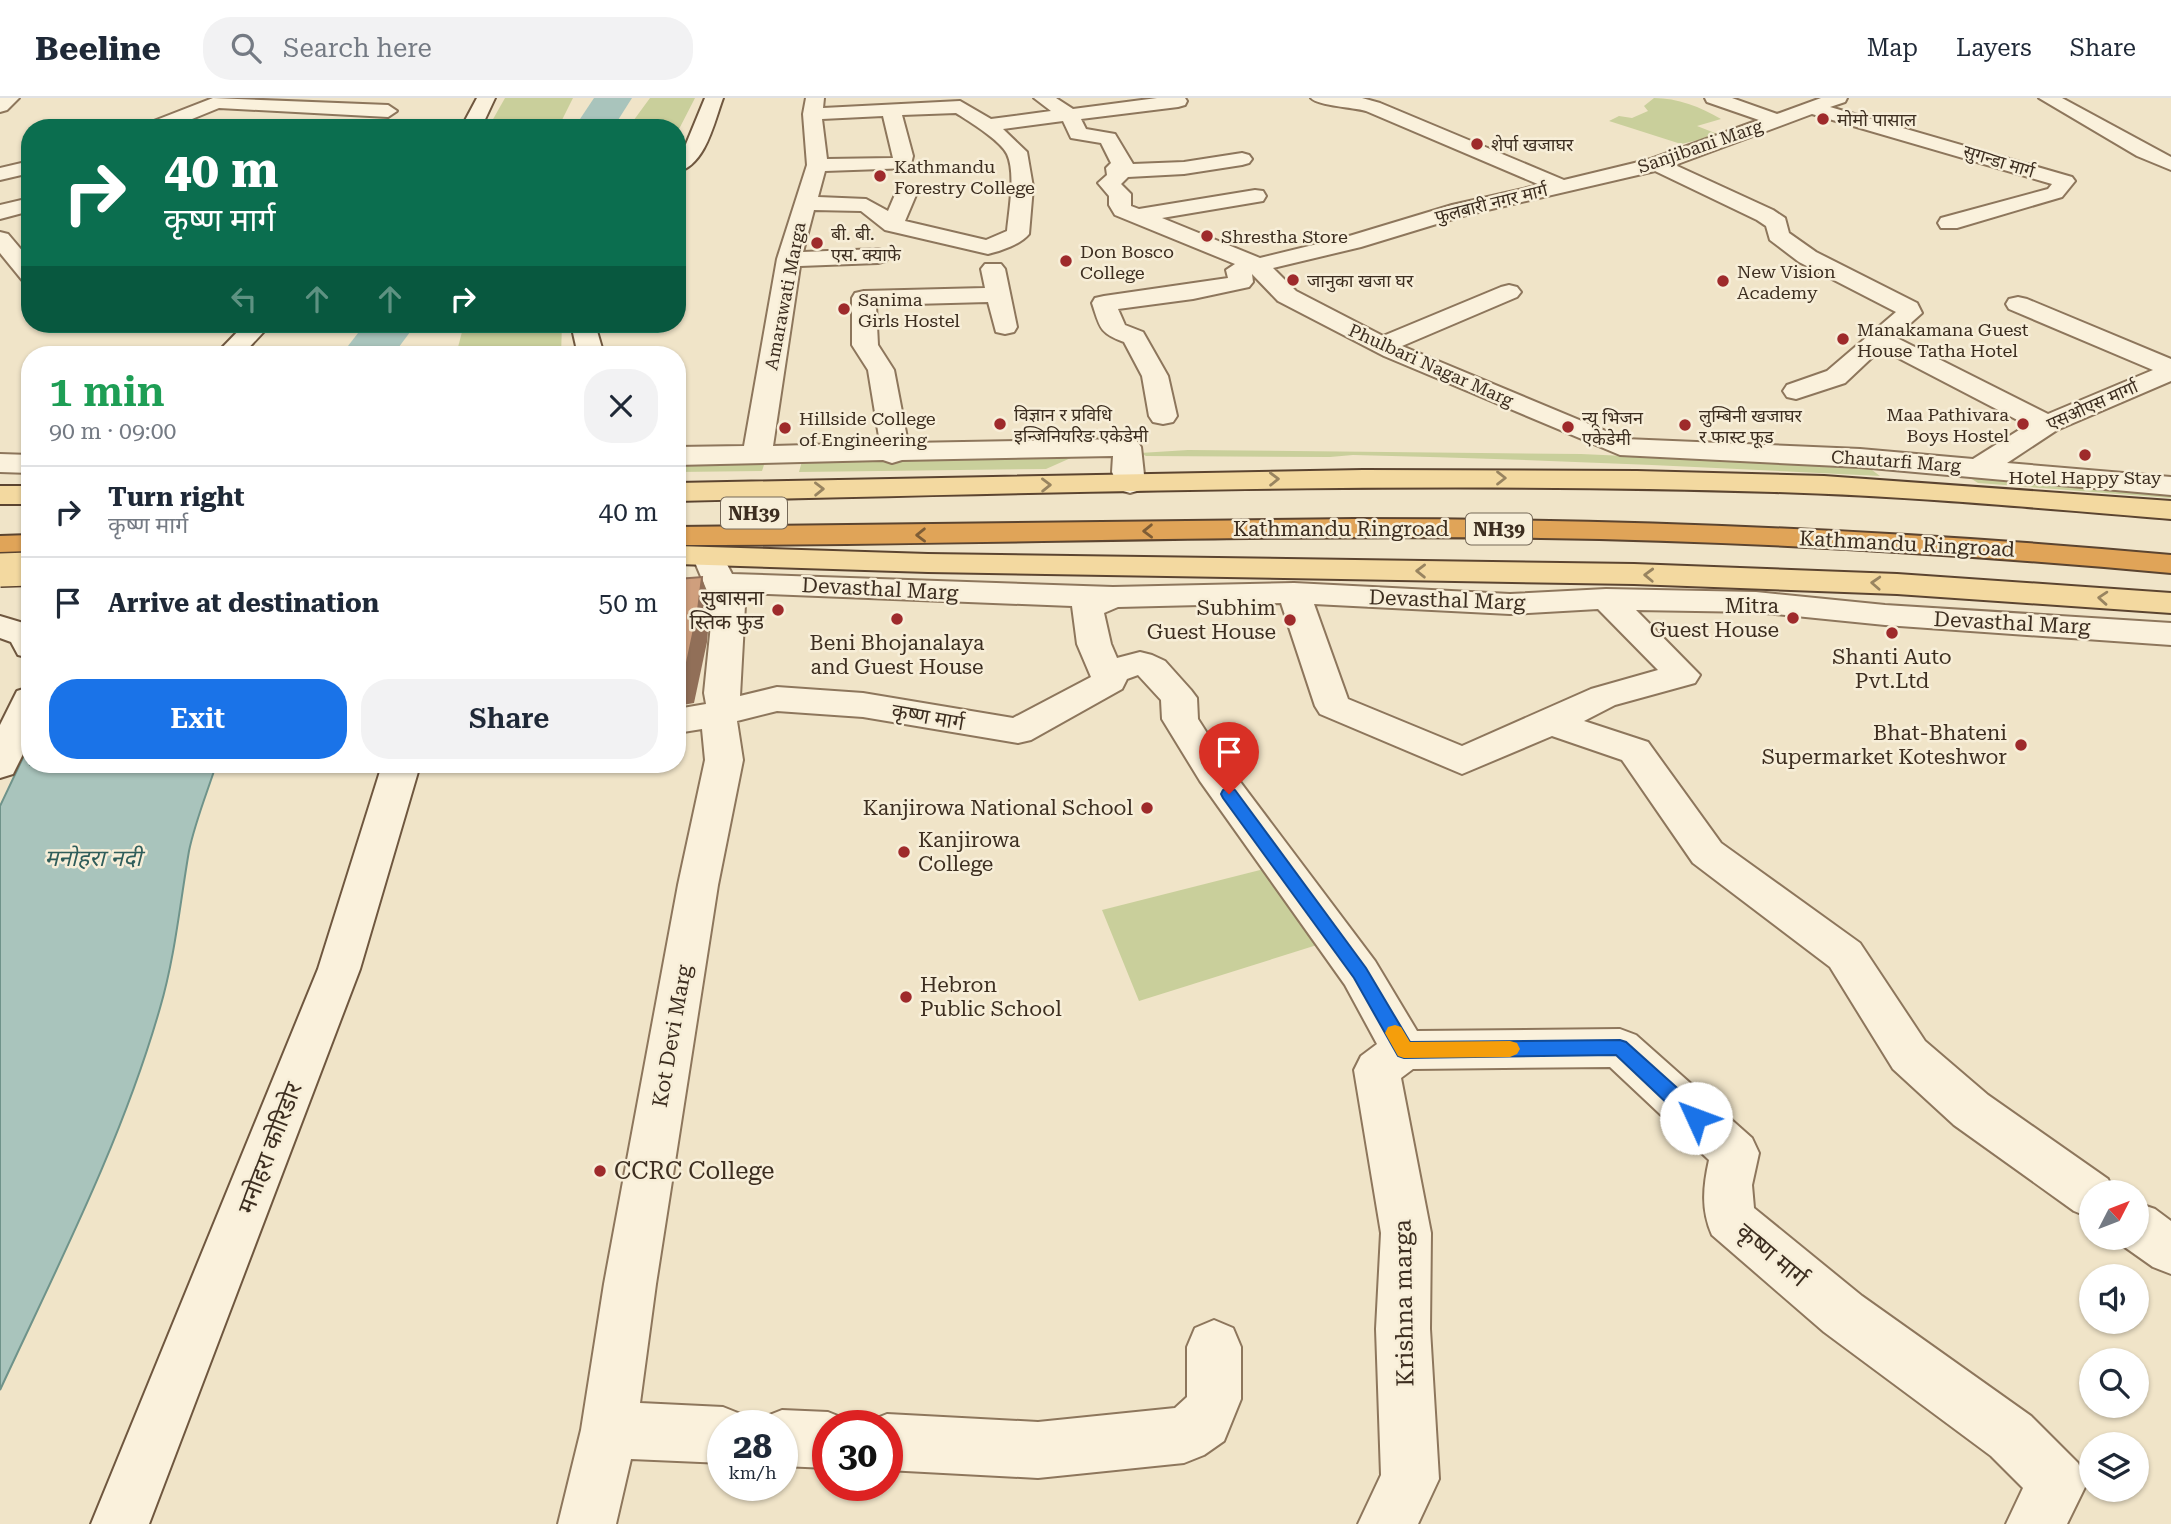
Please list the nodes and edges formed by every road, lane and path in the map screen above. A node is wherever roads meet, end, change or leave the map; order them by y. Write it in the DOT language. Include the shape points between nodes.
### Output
graph roads {
  1 [pos="10,98"];
  2 [pos="486,98"];
  3 [pos="714,98"];
  4 [pos="1043,98"];
  5 [pos="1320,98"];
  6 [pos="1714,98"];
  7 [pos="1838,98"];
  8 [pos="2048,98"];
  9 [pos="1178,101"];
  10 [pos="0,106"];
  11 [pos="813,106"];
  12 [pos="1812,108"];
  13 [pos="388,111"];
  14 [pos="891,111"];
  15 [pos="1069,114"];
  16 [pos="173,119"];
  17 [pos="476,119"];
  18 [pos="1776,120"];
  19 [pos="988,125"];
  20 [pos="686,158"];
  21 [pos="1989,158"];
  22 [pos="1242,159"];
  23 [pos="1657,164"];
  24 [pos="2171,164"];
  25 [pos="817,165"];
  26 [pos="21,169"];
  27 [pos="1116,171"];
  28 [pos="0,174"];
  29 [pos="1958,174"];
  30 [pos="1561,186"];
  31 [pos="905,195"];
  32 [pos="1255,196"];
  33 [pos="804,203"];
  34 [pos="21,206"];
  35 [pos="0,212"];
  36 [pos="1135,216"];
  37 [pos="1949,223"];
  38 [pos="893,225"];
  39 [pos="0,239"];
  40 [pos="988,247"];
  41 [pos="878,256"];
  42 [pos="789,259"];
  43 [pos="21,264"];
  44 [pos="1255,264"];
  45 [pos="1509,292"];
  46 [pos="999,295"];
  47 [pos="2018,303"];
  48 [pos="1005,327"];
  49 [pos="250,333"];
  50 [pos="1878,338"];
  51 [pos="1382,345"];
  52 [pos="237,346"];
  53 [pos="2171,370"];
  54 [pos="1796,391"];
  55 [pos="1163,416"];
  56 [pos="2048,424"];
  57 [pos="1620,447"];
  58 [pos="757,454"];
  59 [pos="892,454"];
  60 [pos="686,456"];
  61 [pos="0,463"];
  62 [pos="21,464"];
  63 [pos="1981,467"];
  64 [pos="1130,484"];
  65 [pos="2171,485"];
  66 [pos="686,492"];
  67 [pos="20,502"];
  68 [pos="2171,510"];
  69 [pos="686,515"];
  70 [pos="0,522"];
  71 [pos="2171,543"];
  72 [pos="21,544"];
  73 [pos="0,545"];
  74 [pos="696,557"];
  75 [pos="2171,564"];
  76 [pos="0,569"];
  77 [pos="21,569"];
  78 [pos="1294,593"];
  79 [pos="1113,597"];
  80 [pos="1606,599"];
  81 [pos="2171,603"];
  82 [pos="0,626"];
  83 [pos="21,634"];
  84 [pos="2171,634"];
  85 [pos="1108,673"];
  86 [pos="707,716"];
  87 [pos="21,719"];
  88 [pos="1550,723"];
  89 [pos="0,765"];
  90 [pos="399,773"];
  91 [pos="1404,1050"];
  92 [pos="2079,1187"];
  93 [pos="2149,1234"];
  94 [pos="2171,1250"];
  95 [pos="1214,1347"];
  96 [pos="609,1430"];
  97 [pos="707,1434"];
  98 [pos="903,1443"];
  99 [pos="120,1524"];
  100 [pos="587,1524"];
  101 [pos="1387,1524"];
  102 [pos="2035,1524"];
  1 -- 10 [label="street"];
  2 -- 17 [label="street"];
  3 -- 20 [label="street" via="693,151"];
  4 -- 15 [label="street"];
  5 -- 30 [label="street, फुलबारी नगर मार्ग" via="1373,107"];
  6 -- 18 [label="street"];
  7 -- 12 [label="street, Sanjibani Marg"];
  8 -- 24 [label="street"];
  9 -- 15 [label="street"];
  11 -- 14 [label="street"];
  11 -- 25 [label="street, Amarawati Marga"];
  12 -- 18 [label="street, Sanjibani Marg"];
  12 -- 21 [label="street, सुगन्डा मार्ग"];
  13 -- 16 [label="street" via="219,102"];
  14 -- 19 [label="street" via="960,107"];
  14 -- 25 [label="street" via="903,164"];
  15 -- 19 [label="street"];
  15 -- 27 [label="street" via="1078,134 1108,138 1123,164"];
  18 -- 23 [label="street, Sanjibani Marg"];
  19 -- 40 [label="street" via="1017,152 1022,187 1018,233"];
  21 -- 29 [label="street"];
  21 -- 37 [label="street, सुगन्डा मार्ग" via="2066,181 2055,192"];
  22 -- 27 [label="street"];
  23 -- 30 [label="street, Sanjibani Marg"];
  23 -- 50 [label="street" via="1765,215 1777,223 1778,235 1786,242 1908,308 1910,313"];
  25 -- 33 [label="street, Amarawati Marga"];
  26 -- 28 [label="street"];
  27 -- 36 [label="street" via="1118,177 1108,183 1120,194 1123,210"];
  30 -- 44 [label="street, फुलबारी नगर मार्ग"];
  31 -- 38 [label="street"];
  32 -- 36 [label="street"];
  33 -- 38 [label="street" via="866,205"];
  33 -- 42 [label="street, Amarawati Marga"];
  34 -- 35 [label="street"];
  36 -- 44 [label="street"];
  38 -- 40 [label="street"];
  39 -- 43 [label="street"];
  40 -- 46 [label="street"];
  41 -- 42 [label="street"];
  42 -- 58 [label="street, Amarawati Marga"];
  44 -- 51 [label="street, Phulbari Nagar Marg" via="1287,296"];
  44 -- 55 [label="street" via="1238,270 1241,282 1104,303 1114,330 1134,338 1155,376"];
  45 -- 51 [label="street"];
  46 -- 48 [label="street"];
  46 -- 59 [label="street" via="864,298 865,345 881,370 895,439"];
  47 -- 53 [label="street"];
  49 -- 52 [label="street"];
  50 -- 54 [label="street" via="1836,377"];
  50 -- 56 [label="street"];
  51 -- 57 [label="street, Phulbari Nagar Marg"];
  53 -- 56 [label="street, एसओएस मार्गा"];
  56 -- 63 [label="street, एसओएस मार्गा"];
  57 -- 63 [label="street, Chautarfi Marg"];
  58 -- 59 [label="street"];
  58 -- 60 [label="street"];
  59 -- 64 [label="street" via="1127,447"];
  61 -- 62 [label="street"];
  63 -- 65 [label="street, Chautarfi Marg"];
  66 -- 64 [label="main road, one-way"];
  64 -- 68 [label="main road, one-way" via="1371,477 1777,483"];
  67 -- 70 [label="highway"];
  69 -- 71 [label="highway, Kathmandu Ringroad / NH39" via="1603,511 1954,526"];
  72 -- 73 [label="highway"];
  75 -- 74 [label="highway, Kathmandu Ringroad / NH39, one-way" via="1884,541 1576,530 889,536"];
  74 -- 79 [label="street, Devasthal Marg"];
  81 -- 74 [label="main road, one-way" via="1710,577"];
  74 -- 86 [label="street, Kot Devi Marg" via="729,605 722,693"];
  76 -- 77 [label="main road, bridge"];
  78 -- 79 [label="street, Devasthal Marg"];
  78 -- 80 [label="street, Devasthal Marg" via="1510,604"];
  78 -- 88 [label="street" via="1333,706 1462,761"];
  79 -- 85 [label="street" via="1087,608 1094,644"];
  80 -- 84 [label="street, Devasthal Marg" via="1756,601 1885,615"];
  80 -- 88 [label="street" via="1683,675 1603,697"];
  82 -- 83 [label="street"];
  85 -- 86 [label="street, कृष्ण मार्ग" via="1110,681 1018,731 863,705 777,699"];
  85 -- 91 [label="street, कृष्ण मार्ग" via="1140,663 1153,669 1179,698 1180,719 1213,772 1360,973"];
  86 -- 96 [label="street, Kot Devi Marg" via="724,760 698,885"];
  87 -- 89 [label="street"];
  88 -- 92 [label="street" via="1635,751 1707,853 1845,955 1909,1055 1971,1111"];
  90 -- 99 [label="street, मनोहरा कोरिडोर" via="339,969"];
  91 -- 101 [label="street, Krishna marga" via="1377,1070 1406,1233 1403,1329 1410,1479"];
  91 -- 102 [label="street, कृष्ण मार्ग" via="1620,1048 1735,1153 1728,1185 1730,1219 1843,1314 2011,1436 2058,1482"];
  93 -- 94 [label="street"];
  95 -- 98 [label="street" via="1214,1399 1204,1421 1184,1435 1038,1450"];
  96 -- 97 [label="street"];
  96 -- 100 [label="street, Kot Devi Marg"];
}
